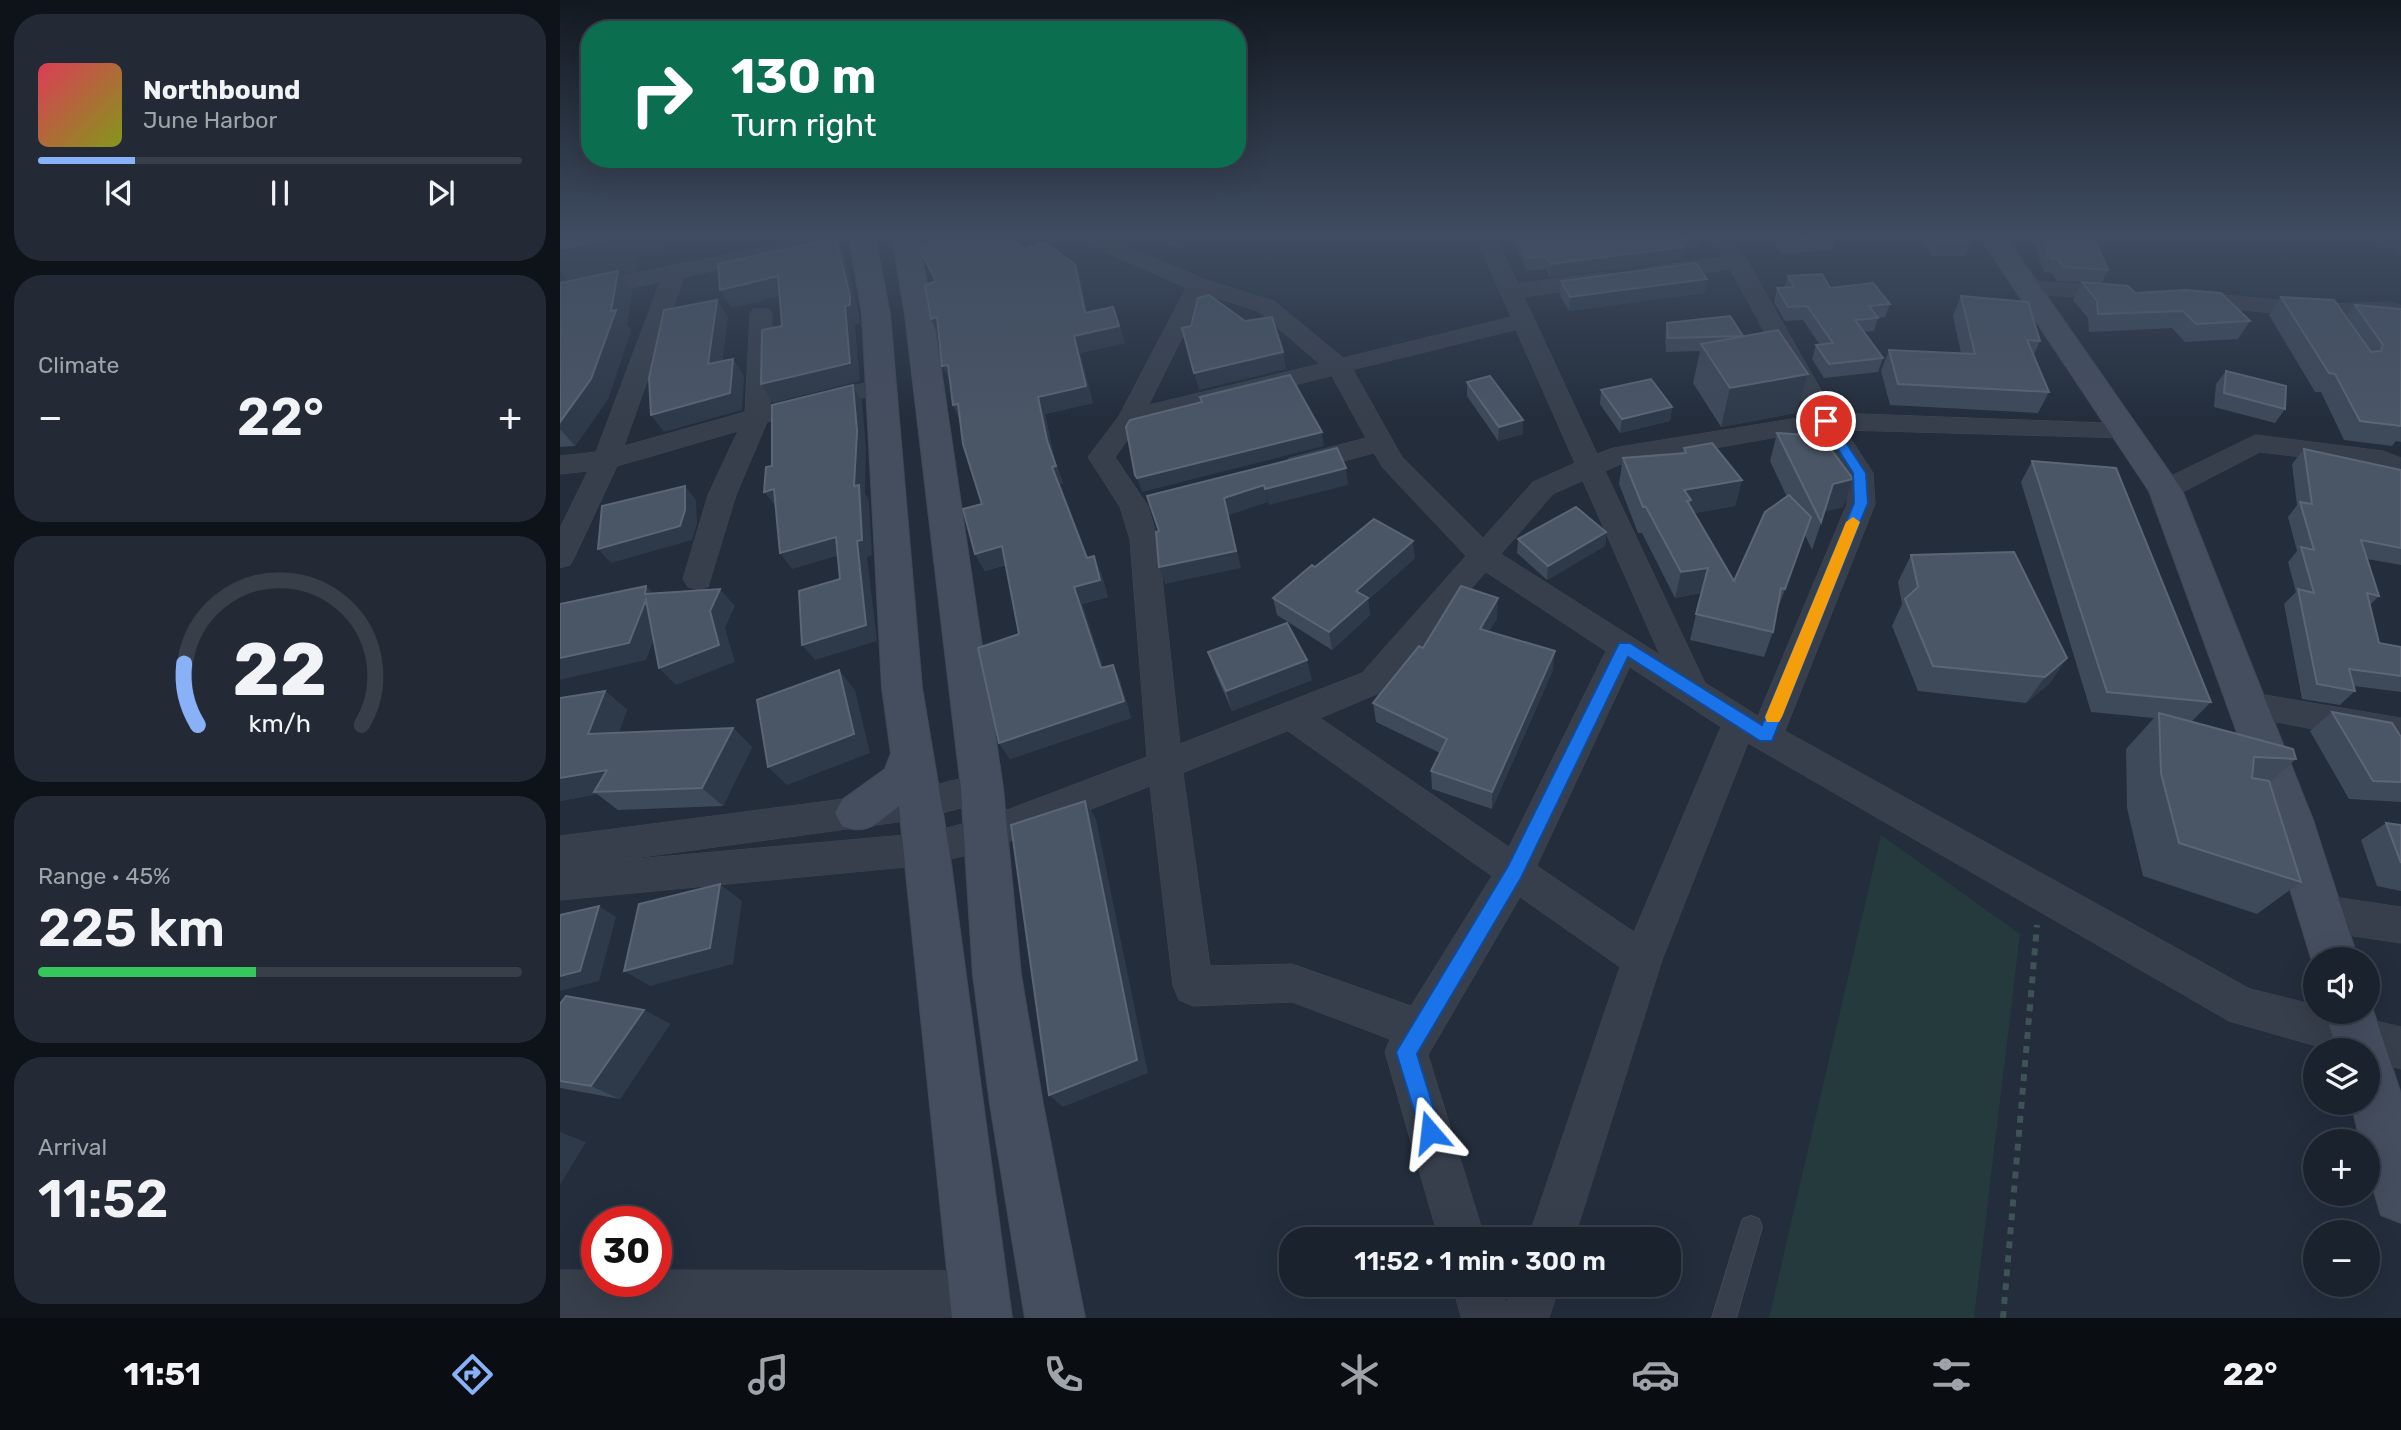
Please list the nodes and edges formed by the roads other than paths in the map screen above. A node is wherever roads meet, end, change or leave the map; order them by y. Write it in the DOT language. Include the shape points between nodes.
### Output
graph roads {
  1 [pos="665,298"];
  2 [pos="873,298"];
  3 [pos="916,298"];
  4 [pos="1192,298"];
  5 [pos="1238,298"];
  6 [pos="1513,298"];
  7 [pos="1757,298"];
  8 [pos="2034,298"];
  9 [pos="2175,298"];
  10 [pos="2401,312"];
  11 [pos="761,314"];
  12 [pos="1524,321"];
  13 [pos="1340,368"];
  14 [pos="881,386"];
  15 [pos="757,417"];
  16 [pos="1130,418"];
  17 [pos="1826,421"];
  18 [pos="2125,430"];
  19 [pos="1381,443"];
  20 [pos="606,460"];
  21 [pos="560,465"];
  22 [pos="1592,466"];
  23 [pos="2401,468"];
  24 [pos="1277,469"];
  25 [pos="2165,490"];
  26 [pos="1484,557"];
  27 [pos="560,558"];
  28 [pos="698,579"];
  29 [pos="1625,648"];
  30 [pos="1693,692"];
  31 [pos="2247,705"];
  32 [pos="1291,716"];
  33 [pos="1753,729"];
  34 [pos="2401,732"];
  35 [pos="912,753"];
  36 [pos="1165,766"];
  37 [pos="982,789"];
  38 [pos="920,804"];
  39 [pos="857,813"];
  40 [pos="987,834"];
  41 [pos="927,849"];
  42 [pos="560,852"];
  43 [pos="1514,872"];
  44 [pos="560,883"];
  45 [pos="2320,913"];
  46 [pos="2401,925"];
  47 [pos="2330,947"];
  48 [pos="1642,960"];
  49 [pos="1420,1030"];
  50 [pos="2354,1038"];
  51 [pos="2380,1098"];
  52 [pos="2401,1195"];
  53 [pos="1458,1227"];
  54 [pos="1555,1227"];
  55 [pos="1751,1227"];
  56 [pos="560,1294"];
  57 [pos="1480,1297"];
  58 [pos="1532,1297"];
  59 [pos="976,1310"];
  60 [pos="1055,1318"];
  61 [pos="1486,1318"];
  62 [pos="1525,1318"];
  63 [pos="1724,1318"];
  1 -- 20 [label="street"];
  2 -- 14 [label="street"];
  3 -- 37 [label="street"];
  4 -- 16 [label="street"];
  5 -- 13 [label="street" via="1266,306"];
  6 -- 12 [label="street"];
  7 -- 17 [label="street"];
  8 -- 18 [label="street"];
  9 -- 10 [label="street" via="2327,316 2389,309"];
  11 -- 15 [label="street"];
  12 -- 13 [label="street"];
  12 -- 22 [label="street"];
  13 -- 16 [label="street"];
  13 -- 19 [label="street"];
  14 -- 15 [label="street"];
  14 -- 35 [label="street" via="902,688"];
  15 -- 20 [label="street"];
  15 -- 28 [label="street" via="722,495"];
  16 -- 36 [label="street" via="1101,457 1147,503 1144,540"];
  17 -- 18 [label="street"];
  17 -- 22 [label="street" via="1614,457"];
  17 -- 33 [label="street" via="1860,473 1861,503"];
  18 -- 25 [label="street"];
  19 -- 24 [label="street"];
  19 -- 26 [label="street" via="1392,462"];
  20 -- 21 [label="street"];
  20 -- 27 [label="street"];
  22 -- 26 [label="street" via="1543,488"];
  22 -- 30 [label="street"];
  23 -- 25 [label="street" via="2374,457 2256,443"];
  25 -- 31 [label="street"];
  26 -- 29 [label="street"];
  26 -- 32 [label="street" via="1373,682"];
  29 -- 30 [label="street"];
  29 -- 43 [label="street"];
  30 -- 33 [label="street"];
  31 -- 34 [label="street"];
  31 -- 45 [label="street"];
  32 -- 36 [label="street"];
  32 -- 43 [label="street"];
  33 -- 48 [label="street"];
  33 -- 50 [label="street" via="2243,1007"];
  35 -- 38 [label="street"];
  35 -- 39 [label="street" via="902,780"];
  36 -- 40 [label="street"];
  36 -- 49 [label="street" via="1194,986 1292,983"];
  37 -- 38 [label="street"];
  37 -- 40 [label="street"];
  38 -- 39 [label="street"];
  38 -- 41 [label="street"];
  39 -- 42 [label="street"];
  40 -- 41 [label="street"];
  40 -- 60 [label="street" via="997,976"];
  41 -- 44 [label="street"];
  41 -- 59 [label="street"];
  43 -- 48 [label="street"];
  43 -- 49 [label="street"];
  45 -- 46 [label="street"];
  45 -- 47 [label="street"];
  48 -- 54 [label="street"];
  49 -- 53 [label="street" via="1406,1052"];
  51 -- 52 [label="street"];
  55 -- 63 [label="lane"];
  56 -- 59 [label="street"];
  57 -- 61 [label="street"];
  58 -- 62 [label="street"];
}
